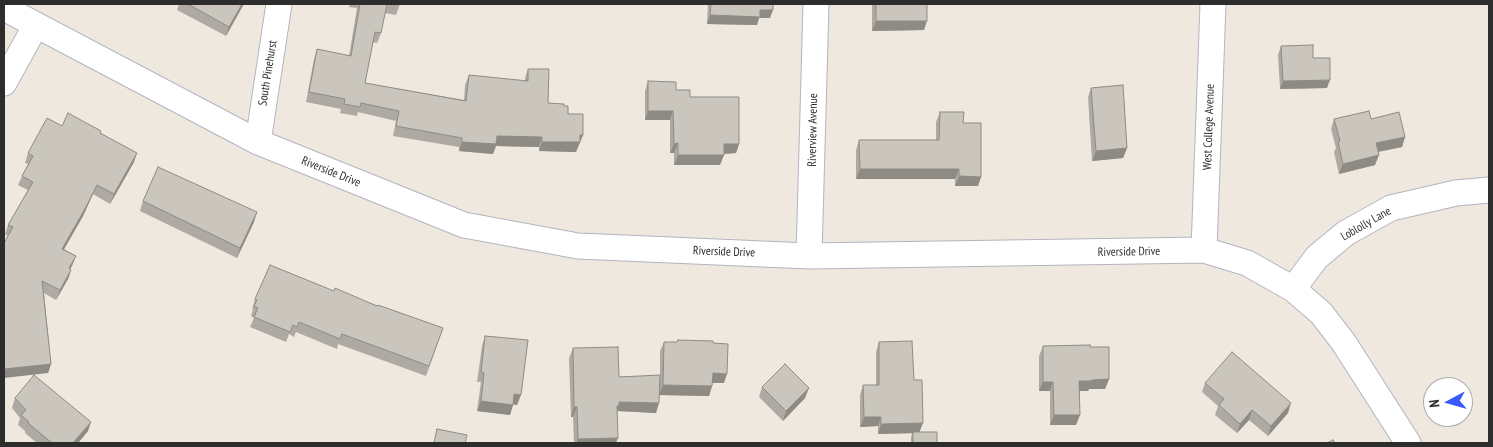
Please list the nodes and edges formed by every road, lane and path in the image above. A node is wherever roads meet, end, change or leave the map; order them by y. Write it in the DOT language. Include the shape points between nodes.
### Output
graph roads {
  1 [pos="279,4"];
  2 [pos="816,4"];
  3 [pos="1213,4"];
  4 [pos="4,8"];
  5 [pos="36,25"];
  6 [pos="4,83"];
  7 [pos="258,142"];
  8 [pos="1489,190"];
  9 [pos="1204,250"];
  10 [pos="809,256"];
  11 [pos="1294,289"];
  12 [pos="1408,443"];
  1 -- 7 [label="street, South Pinehurst"];
  2 -- 10 [label="street, Riverview Avenue"];
  3 -- 9 [label="street, West College Avenue"];
  4 -- 5 [label="street, Riverside Drive"];
  5 -- 6 [label="street"];
  5 -- 7 [label="street, Riverside Drive"];
  7 -- 10 [label="street, Riverside Drive" via="464,225 578,246"];
  8 -- 11 [label="street, Loblolly Lane" via="1456,192 1391,208 1346,234 1317,257"];
  9 -- 10 [label="street, Riverside Drive"];
  9 -- 11 [label="street, Riverside Drive" via="1247,263"];
  11 -- 12 [label="street, Riverside Drive" via="1321,312 1344,343"];
}
